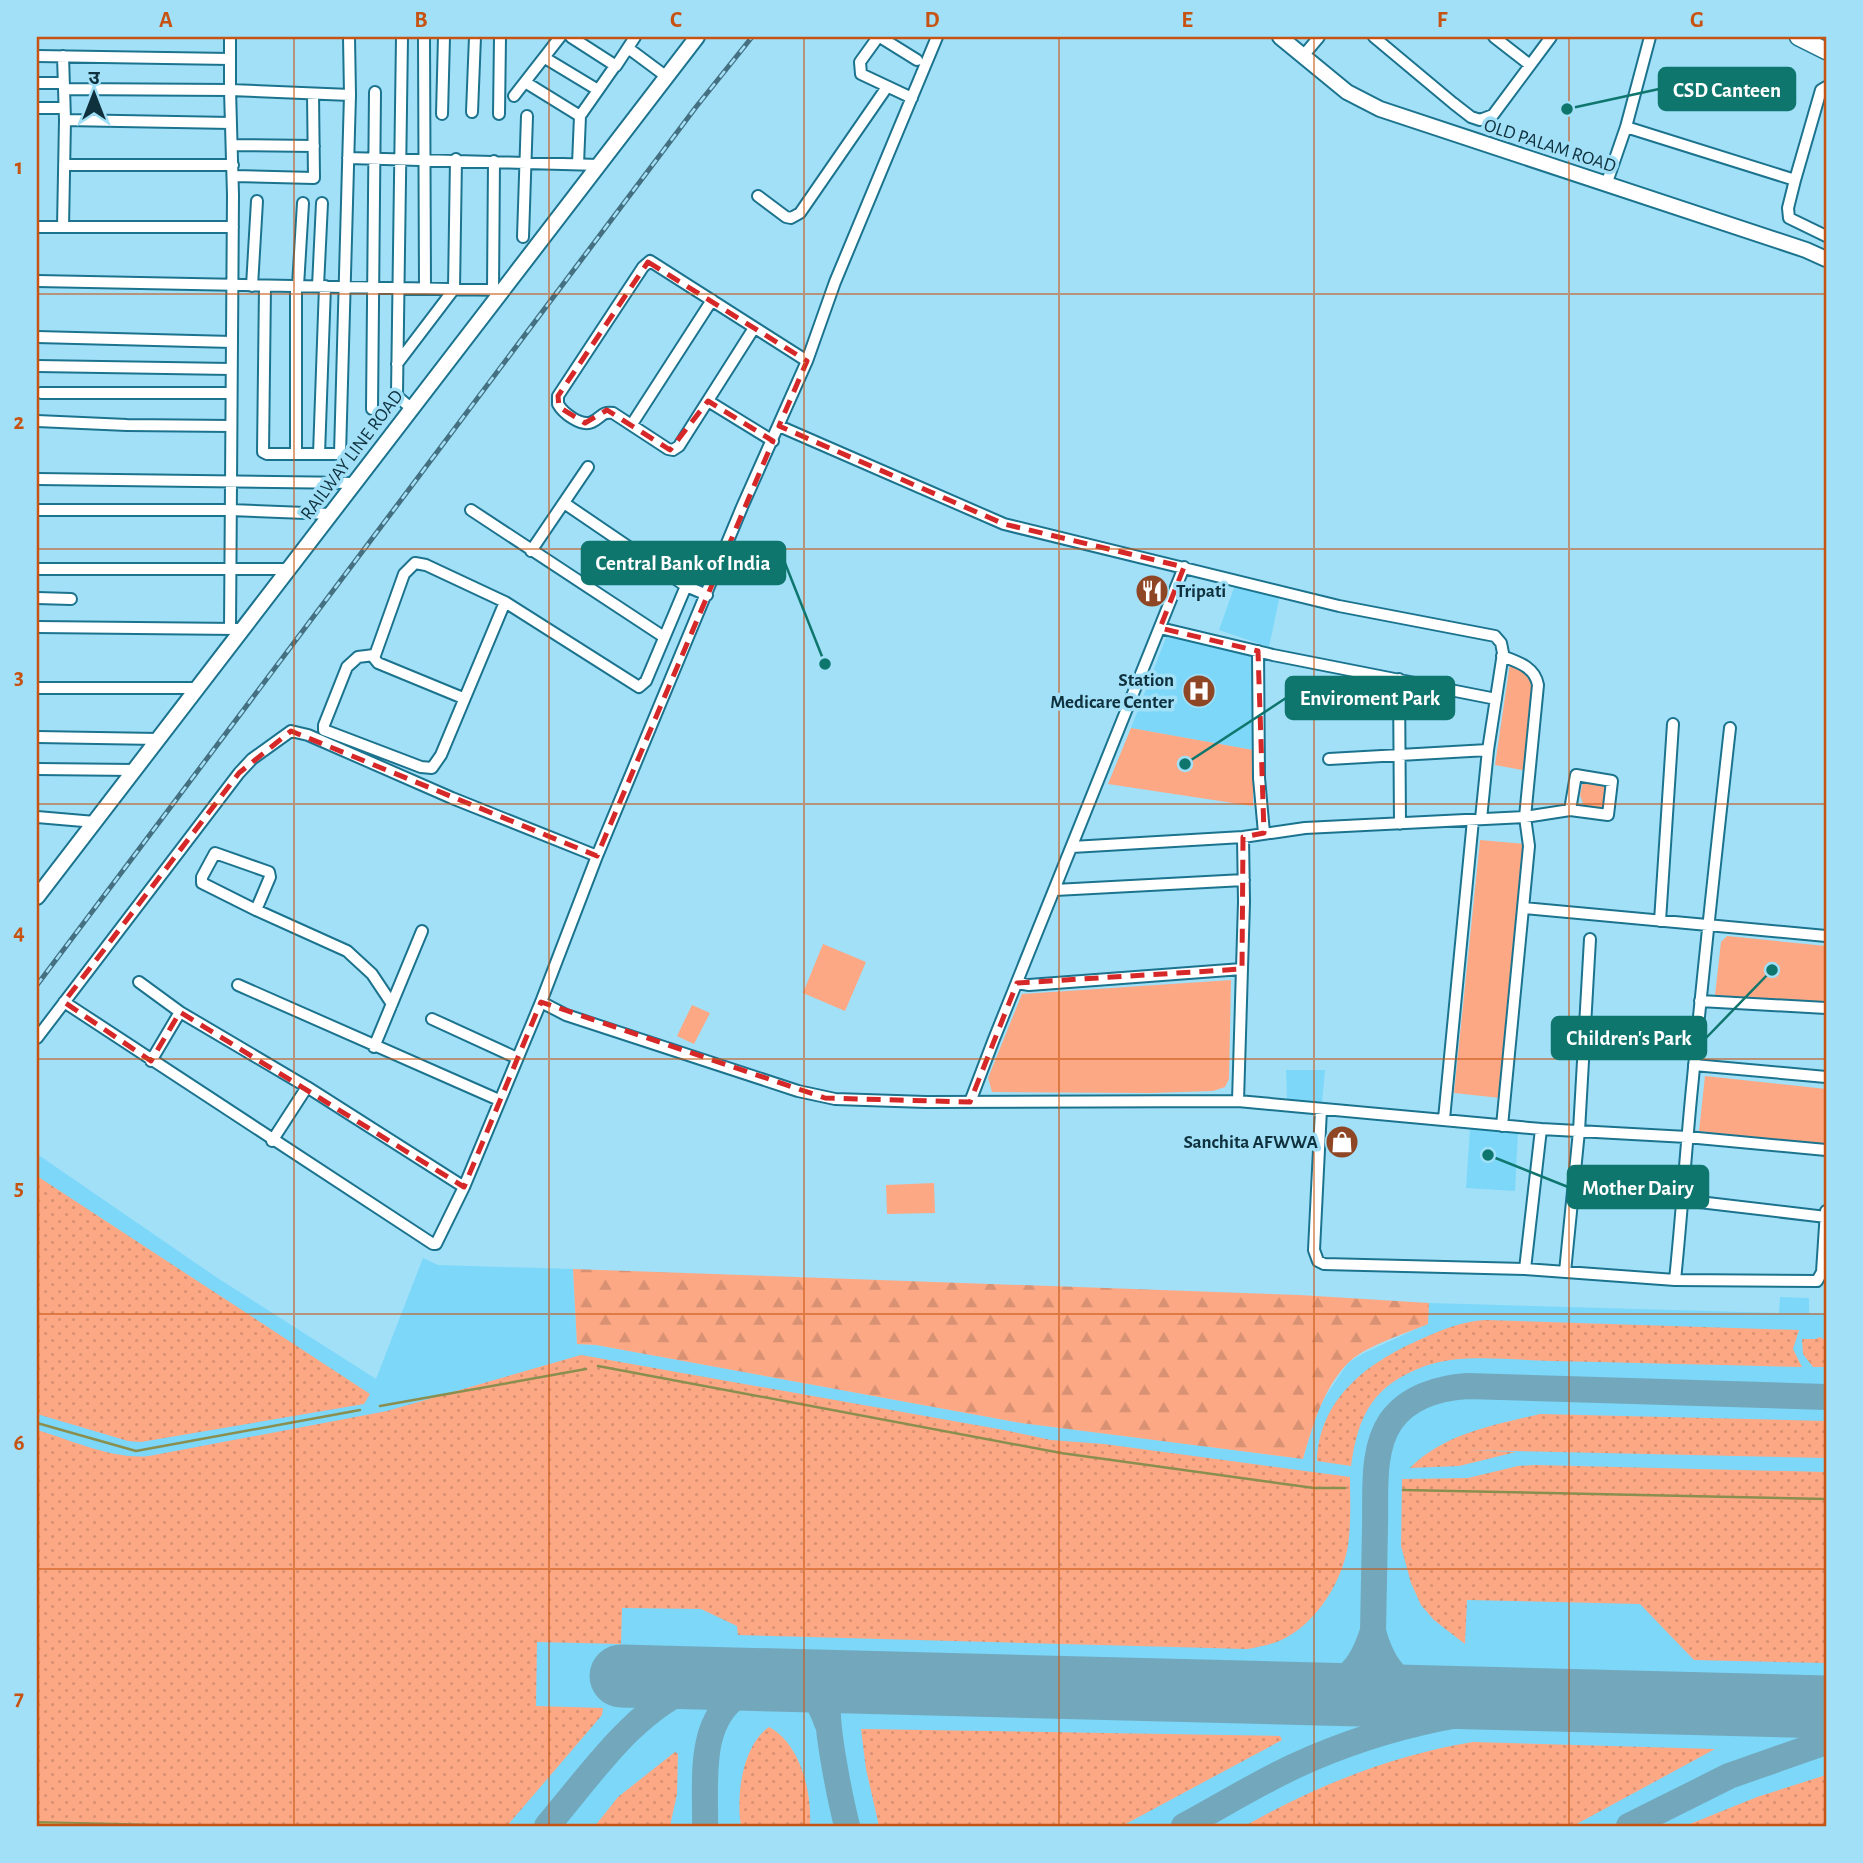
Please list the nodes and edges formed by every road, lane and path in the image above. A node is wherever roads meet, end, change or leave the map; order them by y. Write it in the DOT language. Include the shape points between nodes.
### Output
graph roads {
  1 [pos="230,37"];
  2 [pos="349,37"];
  3 [pos="402,37"];
  4 [pos="425,37"];
  5 [pos="444,37"];
  6 [pos="475,37"];
  7 [pos="500,37"];
  8 [pos="560,37"];
  9 [pos="571,37"];
  10 [pos="635,37"];
  11 [pos="697,37"];
  12 [pos="879,37"];
  13 [pos="937,37"];
  14 [pos="1280,37"];
  15 [pos="1319,37"];
  16 [pos="1374,37"];
  17 [pos="1494,37"];
  18 [pos="1551,37"];
  19 [pos="1650,37"];
  20 [pos="1798,37"];
  21 [pos="628,48"];
  22 [pos="1826,51"];
  23 [pos="63,56"];
  24 [pos="37,57"];
  25 [pos="1303,57"];
  26 [pos="545,58"];
  27 [pos="230,59"];
  28 [pos="917,60"];
  29 [pos="1530,65"];
  30 [pos="615,66"];
  31 [pos="667,77"];
  32 [pos="525,82"];
  33 [pos="37,83"];
  34 [pos="64,86"];
  35 [pos="887,87"];
  36 [pos="1826,87"];
  37 [pos="230,90"];
  38 [pos="598,90"];
  39 [pos="375,92"];
  40 [pos="313,94"];
  41 [pos="350,95"];
  42 [pos="514,96"];
  43 [pos="912,98"];
  44 [pos="37,108"];
  45 [pos="64,108"];
  46 [pos="472,112"];
  47 [pos="442,114"];
  48 [pos="499,114"];
  49 [pos="527,116"];
  50 [pos="580,116"];
  51 [pos="65,120"];
  52 [pos="231,123"];
  53 [pos="1626,127"];
  54 [pos="232,145"];
  55 [pos="314,146"];
  56 [pos="348,158"];
  57 [pos="375,158"];
  58 [pos="401,159"];
  59 [pos="426,159"];
  60 [pos="456,159"];
  61 [pos="494,161"];
  62 [pos="526,162"];
  63 [pos="578,164"];
  64 [pos="64,165"];
  65 [pos="599,165"];
  66 [pos="233,171"];
  67 [pos="1795,180"];
  68 [pos="1606,185"];
  69 [pos="758,196"];
  70 [pos="257,201"];
  71 [pos="303,203"];
  72 [pos="322,203"];
  73 [pos="37,227"];
  74 [pos="63,227"];
  75 [pos="233,227"];
  76 [pos="1826,236"];
  77 [pos="523,237"];
  78 [pos="1826,259"];
  79 [pos="37,281"];
  80 [pos="232,286"];
  81 [pos="252,286"];
  82 [pos="265,286"];
  83 [pos="297,286"];
  84 [pos="322,286"];
  85 [pos="345,287"];
  86 [pos="373,287"];
  87 [pos="398,288"];
  88 [pos="425,288"];
  89 [pos="454,289"];
  90 [pos="498,290"];
  91 [pos="712,300"];
  92 [pos="754,328"];
  93 [pos="37,337"];
  94 [pos="232,342"];
  95 [pos="807,361"];
  96 [pos="397,364"];
  97 [pos="37,366"];
  98 [pos="231,369"];
  99 [pos="41,393"];
  100 [pos="231,393"];
  101 [pos="708,401"];
  102 [pos="372,409"];
  103 [pos="412,409"];
  104 [pos="37,421"];
  105 [pos="632,424"];
  106 [pos="231,426"];
  107 [pos="779,426"];
  108 [pos="773,441"];
  109 [pos="296,453"];
  110 [pos="319,454"];
  111 [pos="588,467"];
  112 [pos="37,479"];
  113 [pos="230,481"];
  114 [pos="355,483"];
  115 [pos="564,503"];
  116 [pos="37,510"];
  117 [pos="230,510"];
  118 [pos="471,510"];
  119 [pos="331,514"];
  120 [pos="531,551"];
  121 [pos="1184,567"];
  122 [pos="37,569"];
  123 [pos="231,569"];
  124 [pos="289,569"];
  125 [pos="686,586"];
  126 [pos="707,595"];
  127 [pos="37,598"];
  128 [pos="71,599"];
  129 [pos="505,602"];
  130 [pos="37,627"];
  131 [pos="1160,628"];
  132 [pos="237,629"];
  133 [pos="664,637"];
  134 [pos="1258,652"];
  135 [pos="374,655"];
  136 [pos="1502,656"];
  137 [pos="1399,679"];
  138 [pos="37,688"];
  139 [pos="198,688"];
  140 [pos="463,698"];
  141 [pos="1496,699"];
  142 [pos="1673,724"];
  143 [pos="1730,728"];
  144 [pos="37,737"];
  145 [pos="158,739"];
  146 [pos="1488,750"];
  147 [pos="1398,755"];
  148 [pos="1329,759"];
  149 [pos="37,769"];
  150 [pos="135,770"];
  151 [pos="1570,810"];
  152 [pos="37,817"];
  153 [pos="1525,817"];
  154 [pos="1477,819"];
  155 [pos="95,822"];
  156 [pos="1400,824"];
  157 [pos="1264,832"];
  158 [pos="1243,837"];
  159 [pos="1072,847"];
  160 [pos="597,856"];
  161 [pos="1244,880"];
  162 [pos="1055,890"];
  163 [pos="37,897"];
  164 [pos="1523,908"];
  165 [pos="256,910"];
  166 [pos="1660,921"];
  167 [pos="1710,926"];
  168 [pos="422,931"];
  169 [pos="1826,936"];
  170 [pos="1590,939"];
  171 [pos="1242,970"];
  172 [pos="139,982"];
  173 [pos="1017,983"];
  174 [pos="238,985"];
  175 [pos="1700,1001"];
  176 [pos="64,1002"];
  177 [pos="541,1003"];
  178 [pos="392,1004"];
  179 [pos="1826,1008"];
  180 [pos="180,1012"];
  181 [pos="432,1019"];
  182 [pos="37,1038"];
  183 [pos="374,1046"];
  184 [pos="517,1058"];
  185 [pos="151,1061"];
  186 [pos="1694,1065"];
  187 [pos="1826,1077"];
  188 [pos="307,1087"];
  189 [pos="499,1100"];
  190 [pos="1238,1101"];
  191 [pos="970,1102"];
  192 [pos="1321,1109"];
  193 [pos="1444,1119"];
  194 [pos="1502,1126"];
  195 [pos="1541,1129"];
  196 [pos="1579,1131"];
  197 [pos="1687,1137"];
  198 [pos="272,1141"];
  199 [pos="1826,1150"];
  200 [pos="464,1187"];
  201 [pos="1682,1200"];
  202 [pos="1826,1211"];
  203 [pos="1826,1217"];
  204 [pos="1525,1269"];
  205 [pos="1565,1272"];
  206 [pos="1675,1280"];
  1 -- 27 [label="street"];
  2 -- 41 [label="street"];
  3 -- 58 [label="street"];
  4 -- 59 [label="street"];
  5 -- 47 [label="street"];
  6 -- 46 [label="street"];
  7 -- 48 [label="street"];
  8 -- 26 [label="street"];
  9 -- 30 [label="street"];
  10 -- 21 [label="street"];
  11 -- 31 [label="street, RAILWAY LINE ROAD"];
  12 -- 28 [label="street"];
  12 -- 35 [label="street" via="860,62 859,71"];
  13 -- 43 [label="street"];
  14 -- 25 [label="street, OLD PALAM ROAD"];
  15 -- 25 [label="street"];
  16 -- 29 [label="street" via="1480,120 1493,115"];
  17 -- 29 [label="street"];
  18 -- 29 [label="street"];
  19 -- 53 [label="street"];
  20 -- 22 [label="main road"];
  21 -- 30 [label="street"];
  21 -- 31 [label="street"];
  23 -- 24 [label="street"];
  23 -- 27 [label="street"];
  23 -- 34 [label="street"];
  25 -- 68 [label="street, OLD PALAM ROAD" via="1347,92 1380,109"];
  26 -- 32 [label="street"];
  26 -- 38 [label="street"];
  27 -- 37 [label="street"];
  30 -- 38 [label="street"];
  31 -- 65 [label="street, RAILWAY LINE ROAD"];
  32 -- 42 [label="street"];
  32 -- 50 [label="street"];
  33 -- 34 [label="street"];
  34 -- 37 [label="street"];
  34 -- 45 [label="street"];
  35 -- 43 [label="street"];
  35 -- 69 [label="street" via="800,213 786,217"];
  36 -- 67 [label="street" via="1821,90"];
  37 -- 40 [label="street"];
  37 -- 52 [label="street"];
  38 -- 50 [label="street"];
  39 -- 57 [label="street"];
  40 -- 41 [label="street"];
  40 -- 55 [label="street"];
  41 -- 56 [label="street"];
  43 -- 95 [label="street"];
  44 -- 45 [label="street"];
  45 -- 51 [label="street"];
  49 -- 62 [label="street"];
  50 -- 63 [label="street"];
  51 -- 52 [label="street"];
  51 -- 64 [label="street"];
  52 -- 54 [label="street"];
  53 -- 67 [label="street"];
  53 -- 68 [label="street"];
  54 -- 55 [label="street"];
  54 -- 66 [label="street"];
  55 -- 66 [label="street" via="314,178"];
  56 -- 57 [label="street"];
  56 -- 85 [label="street"];
  57 -- 58 [label="street"];
  57 -- 86 [label="street"];
  58 -- 59 [label="street"];
  58 -- 87 [label="street"];
  59 -- 60 [label="street"];
  59 -- 88 [label="street"];
  60 -- 61 [label="street"];
  60 -- 89 [label="street"];
  61 -- 62 [label="street"];
  61 -- 90 [label="street"];
  62 -- 63 [label="street"];
  62 -- 77 [label="street"];
  63 -- 65 [label="street"];
  64 -- 66 [label="street"];
  64 -- 74 [label="street"];
  65 -- 90 [label="street, RAILWAY LINE ROAD"];
  66 -- 75 [label="street"];
  67 -- 76 [label="street" via="1789,218"];
  68 -- 78 [label="street, OLD PALAM ROAD"];
  70 -- 81 [label="street"];
  71 -- 83 [label="street"];
  72 -- 84 [label="street"];
  73 -- 74 [label="street"];
  74 -- 75 [label="street"];
  75 -- 80 [label="street"];
  79 -- 80 [label="street"];
  80 -- 81 [label="street"];
  80 -- 94 [label="street"];
  81 -- 82 [label="street"];
  82 -- 83 [label="street"];
  82 -- 109 [label="street" via="263,452"];
  83 -- 84 [label="street"];
  83 -- 109 [label="street"];
  84 -- 85 [label="street"];
  84 -- 110 [label="street"];
  85 -- 86 [label="street"];
  85 -- 110 [label="street" via="341,453"];
  86 -- 87 [label="street"];
  86 -- 102 [label="street"];
  87 -- 88 [label="street"];
  87 -- 96 [label="street"];
  88 -- 89 [label="street"];
  89 -- 90 [label="street"];
  89 -- 96 [label="street"];
  90 -- 103 [label="street, RAILWAY LINE ROAD"];
  91 -- 92 [label="street"];
  91 -- 105 [label="street"];
  91 -- 105 [label="street" via="648,262 558,397 559,407 581,422 589,423 610,412"];
  92 -- 95 [label="street"];
  92 -- 101 [label="street"];
  93 -- 94 [label="street"];
  94 -- 98 [label="street"];
  95 -- 107 [label="street"];
  96 -- 103 [label="street" via="398,397"];
  97 -- 98 [label="street"];
  98 -- 100 [label="street"];
  99 -- 100 [label="street"];
  100 -- 106 [label="street"];
  101 -- 105 [label="street" via="673,450"];
  101 -- 108 [label="street"];
  103 -- 114 [label="street, RAILWAY LINE ROAD"];
  104 -- 106 [label="street"];
  106 -- 113 [label="street"];
  107 -- 108 [label="street"];
  107 -- 121 [label="street" via="1004,523"];
  108 -- 126 [label="street"];
  109 -- 110 [label="street"];
  111 -- 115 [label="street"];
  112 -- 113 [label="street"];
  113 -- 114 [label="street"];
  113 -- 117 [label="street"];
  114 -- 119 [label="street, RAILWAY LINE ROAD"];
  115 -- 120 [label="street"];
  115 -- 125 [label="street"];
  116 -- 117 [label="street"];
  117 -- 119 [label="street"];
  117 -- 123 [label="street"];
  118 -- 120 [label="street"];
  119 -- 124 [label="street, RAILWAY LINE ROAD"];
  120 -- 133 [label="street"];
  121 -- 131 [label="street"];
  121 -- 136 [label="street" via="1339,606 1490,634 1502,643"];
  122 -- 123 [label="street"];
  123 -- 124 [label="street"];
  123 -- 132 [label="street"];
  124 -- 132 [label="street, RAILWAY LINE ROAD"];
  125 -- 126 [label="street"];
  125 -- 133 [label="street"];
  126 -- 160 [label="street"];
  127 -- 128 [label="street"];
  129 -- 133 [label="street" via="639,687 646,681"];
  129 -- 135 [label="street" via="415,563 404,574"];
  129 -- 140 [label="street"];
  130 -- 132 [label="street"];
  131 -- 134 [label="street"];
  131 -- 159 [label="street"];
  132 -- 139 [label="street, RAILWAY LINE ROAD"];
  134 -- 137 [label="street"];
  134 -- 157 [label="street"];
  135 -- 140 [label="street" via="378,663"];
  135 -- 140 [label="street" via="358,657 347,667 324,725 326,732 430,769 439,760"];
  136 -- 141 [label="street"];
  136 -- 153 [label="street" via="1528,668 1538,681"];
  137 -- 141 [label="street"];
  137 -- 147 [label="street"];
  138 -- 139 [label="street"];
  139 -- 145 [label="street, RAILWAY LINE ROAD"];
  141 -- 146 [label="street"];
  142 -- 166 [label="street"];
  143 -- 167 [label="street"];
  144 -- 145 [label="street"];
  145 -- 150 [label="street, RAILWAY LINE ROAD"];
  146 -- 147 [label="street"];
  146 -- 154 [label="street"];
  147 -- 148 [label="street"];
  147 -- 156 [label="street"];
  149 -- 150 [label="street"];
  150 -- 155 [label="street, RAILWAY LINE ROAD"];
  151 -- 151 [label="street" via="1608,815 1612,781 1576,775"];
  151 -- 153 [label="street"];
  152 -- 155 [label="street"];
  153 -- 154 [label="street"];
  153 -- 164 [label="street" via="1529,846"];
  154 -- 156 [label="street"];
  154 -- 193 [label="street"];
  155 -- 163 [label="street, RAILWAY LINE ROAD"];
  156 -- 157 [label="street"];
  157 -- 158 [label="street"];
  158 -- 159 [label="street"];
  158 -- 161 [label="street"];
  159 -- 162 [label="street"];
  160 -- 176 [label="street" via="308,735 291,732 239,772"];
  160 -- 177 [label="street"];
  161 -- 162 [label="street"];
  161 -- 171 [label="street"];
  162 -- 173 [label="street"];
  164 -- 166 [label="street"];
  164 -- 194 [label="street"];
  165 -- 165 [label="street" via="270,874 215,853 202,883"];
  165 -- 178 [label="street" via="347,951 372,974"];
  166 -- 167 [label="street"];
  167 -- 169 [label="street"];
  167 -- 175 [label="street"];
  168 -- 178 [label="street"];
  170 -- 196 [label="street"];
  171 -- 173 [label="street"];
  171 -- 190 [label="street"];
  172 -- 180 [label="street"];
  173 -- 191 [label="street"];
  174 -- 183 [label="street"];
  175 -- 179 [label="street"];
  175 -- 186 [label="street"];
  176 -- 182 [label="street"];
  176 -- 185 [label="street"];
  177 -- 184 [label="street"];
  177 -- 191 [label="street" via="825,1098"];
  178 -- 183 [label="street"];
  180 -- 185 [label="street"];
  180 -- 188 [label="street"];
  181 -- 184 [label="street"];
  183 -- 189 [label="street"];
  184 -- 189 [label="street"];
  185 -- 198 [label="street"];
  186 -- 187 [label="street"];
  186 -- 197 [label="street"];
  188 -- 198 [label="street"];
  188 -- 200 [label="street"];
  189 -- 200 [label="street"];
  190 -- 191 [label="street"];
  190 -- 192 [label="street"];
  192 -- 193 [label="street"];
  192 -- 204 [label="street" via="1314,1250 1318,1261"];
  193 -- 194 [label="street"];
  194 -- 195 [label="street"];
  195 -- 196 [label="street"];
  195 -- 204 [label="street"];
  196 -- 197 [label="street"];
  196 -- 205 [label="street"];
  197 -- 199 [label="street"];
  197 -- 201 [label="street"];
  198 -- 200 [label="street" via="435,1245"];
  201 -- 203 [label="street"];
  201 -- 206 [label="street"];
  202 -- 203 [label="street"];
  203 -- 206 [label="street" via="1822,1272 1817,1281"];
  204 -- 205 [label="street"];
  205 -- 206 [label="street"];
}
